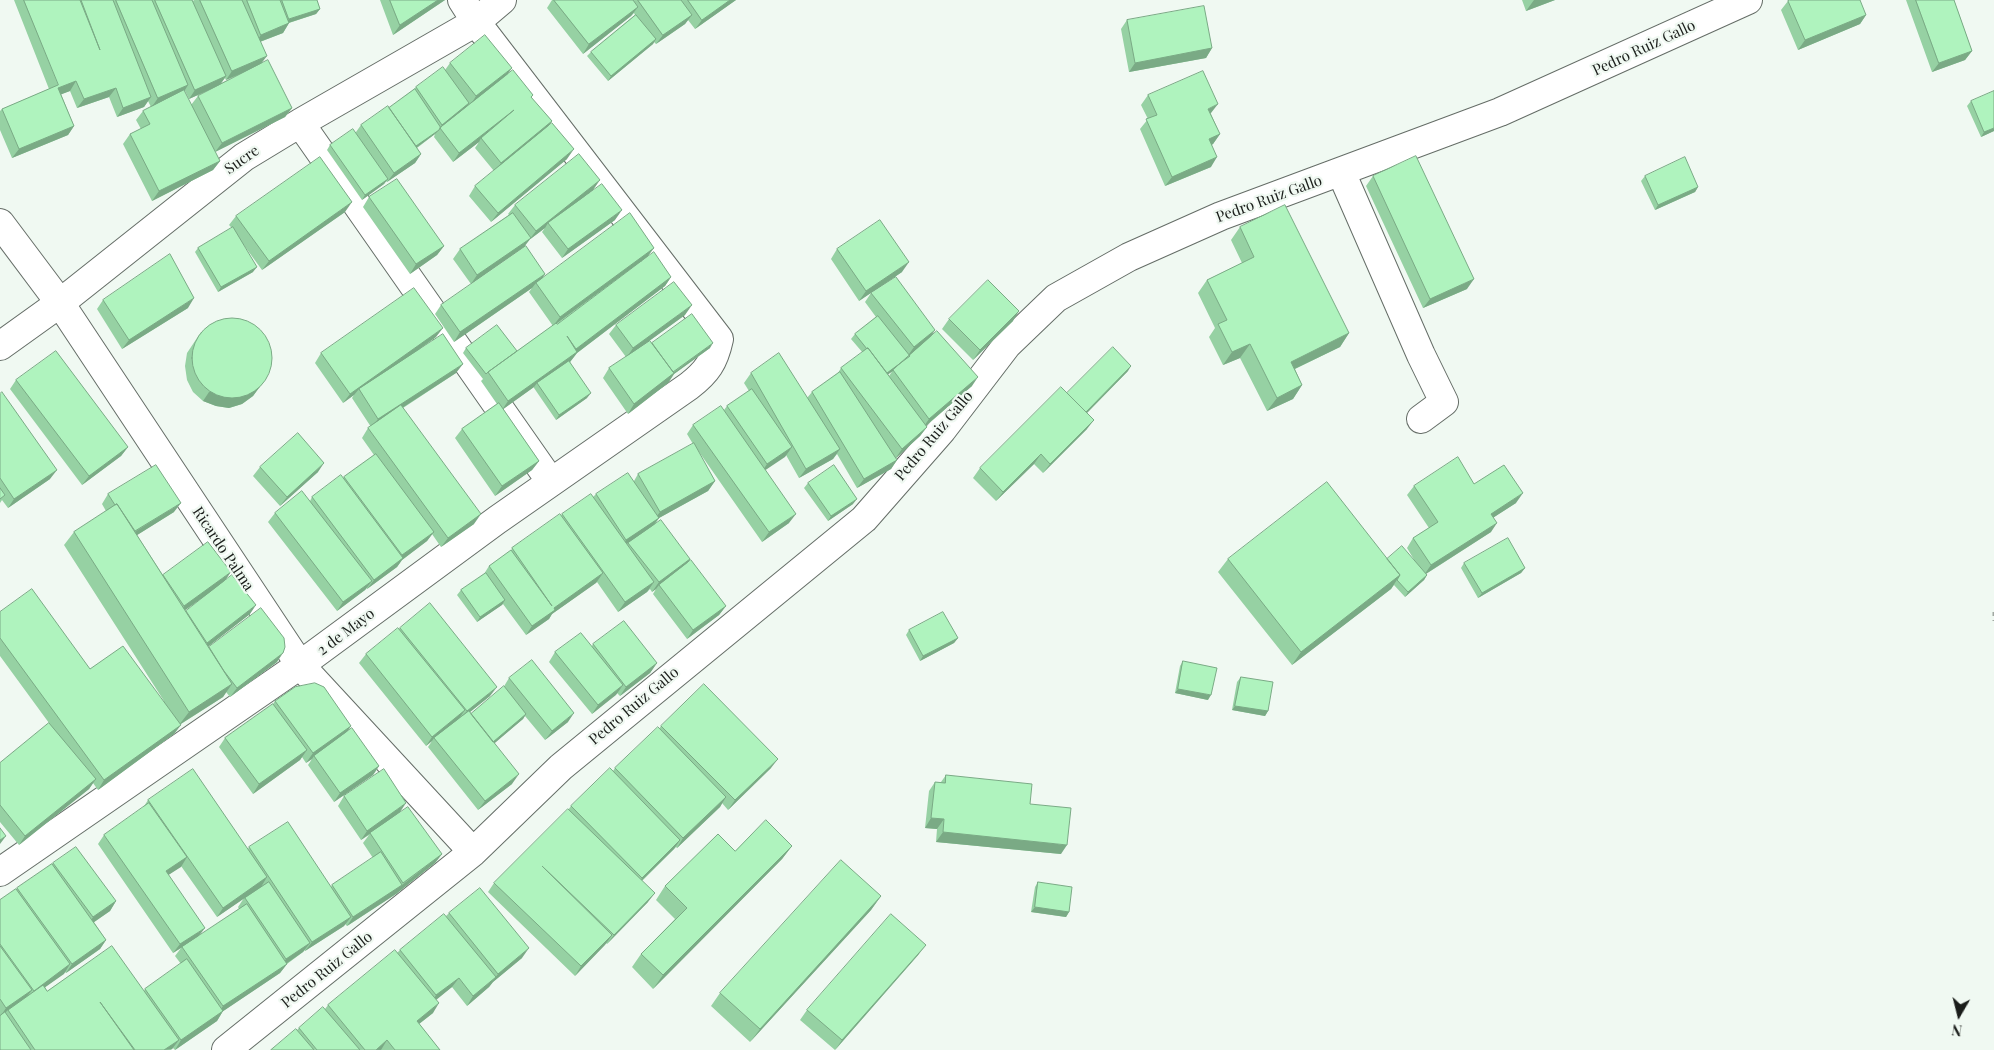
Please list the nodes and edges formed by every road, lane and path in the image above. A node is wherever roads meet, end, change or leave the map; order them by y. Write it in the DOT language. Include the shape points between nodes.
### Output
graph roads {
  1 [pos="502,0"];
  2 [pos="1748,0"];
  3 [pos="469,11"];
  4 [pos="300,122"];
  5 [pos="1341,172"];
  6 [pos="0,223"];
  7 [pos="60,304"];
  8 [pos="0,346"];
  9 [pos="1421,419"];
  10 [pos="551,482"];
  11 [pos="1994,612"];
  12 [pos="1994,620"];
  13 [pos="300,665"];
  14 [pos="473,852"];
  15 [pos="0,872"];
  16 [pos="226,1050"];
  1 -- 3 [label="street, Sucre"];
  2 -- 5 [label="street, Pedro Ruiz Gallo" via="1500,112"];
  3 -- 4 [label="street, Sucre"];
  3 -- 10 [label="street, 2 de Mayo" via="719,339 715,357 702,375"];
  4 -- 7 [label="street, Sucre" via="244,157"];
  4 -- 10 [label="street"];
  5 -- 9 [label="street" via="1444,402"];
  5 -- 14 [label="street, Pedro Ruiz Gallo" via="1221,216 1130,257 1056,298 1007,345 938,434 864,519 561,767"];
  6 -- 7 [label="street, Ricardo Palma"];
  7 -- 8 [label="street, Sucre"];
  7 -- 13 [label="street, Ricardo Palma"];
  10 -- 13 [label="street, 2 de Mayo"];
  11 -- 12 [label="path"];
  13 -- 14 [label="street, Ricardo Palma"];
  13 -- 15 [label="street, 2 de Mayo"];
  14 -- 16 [label="street, Pedro Ruiz Gallo"];
}
